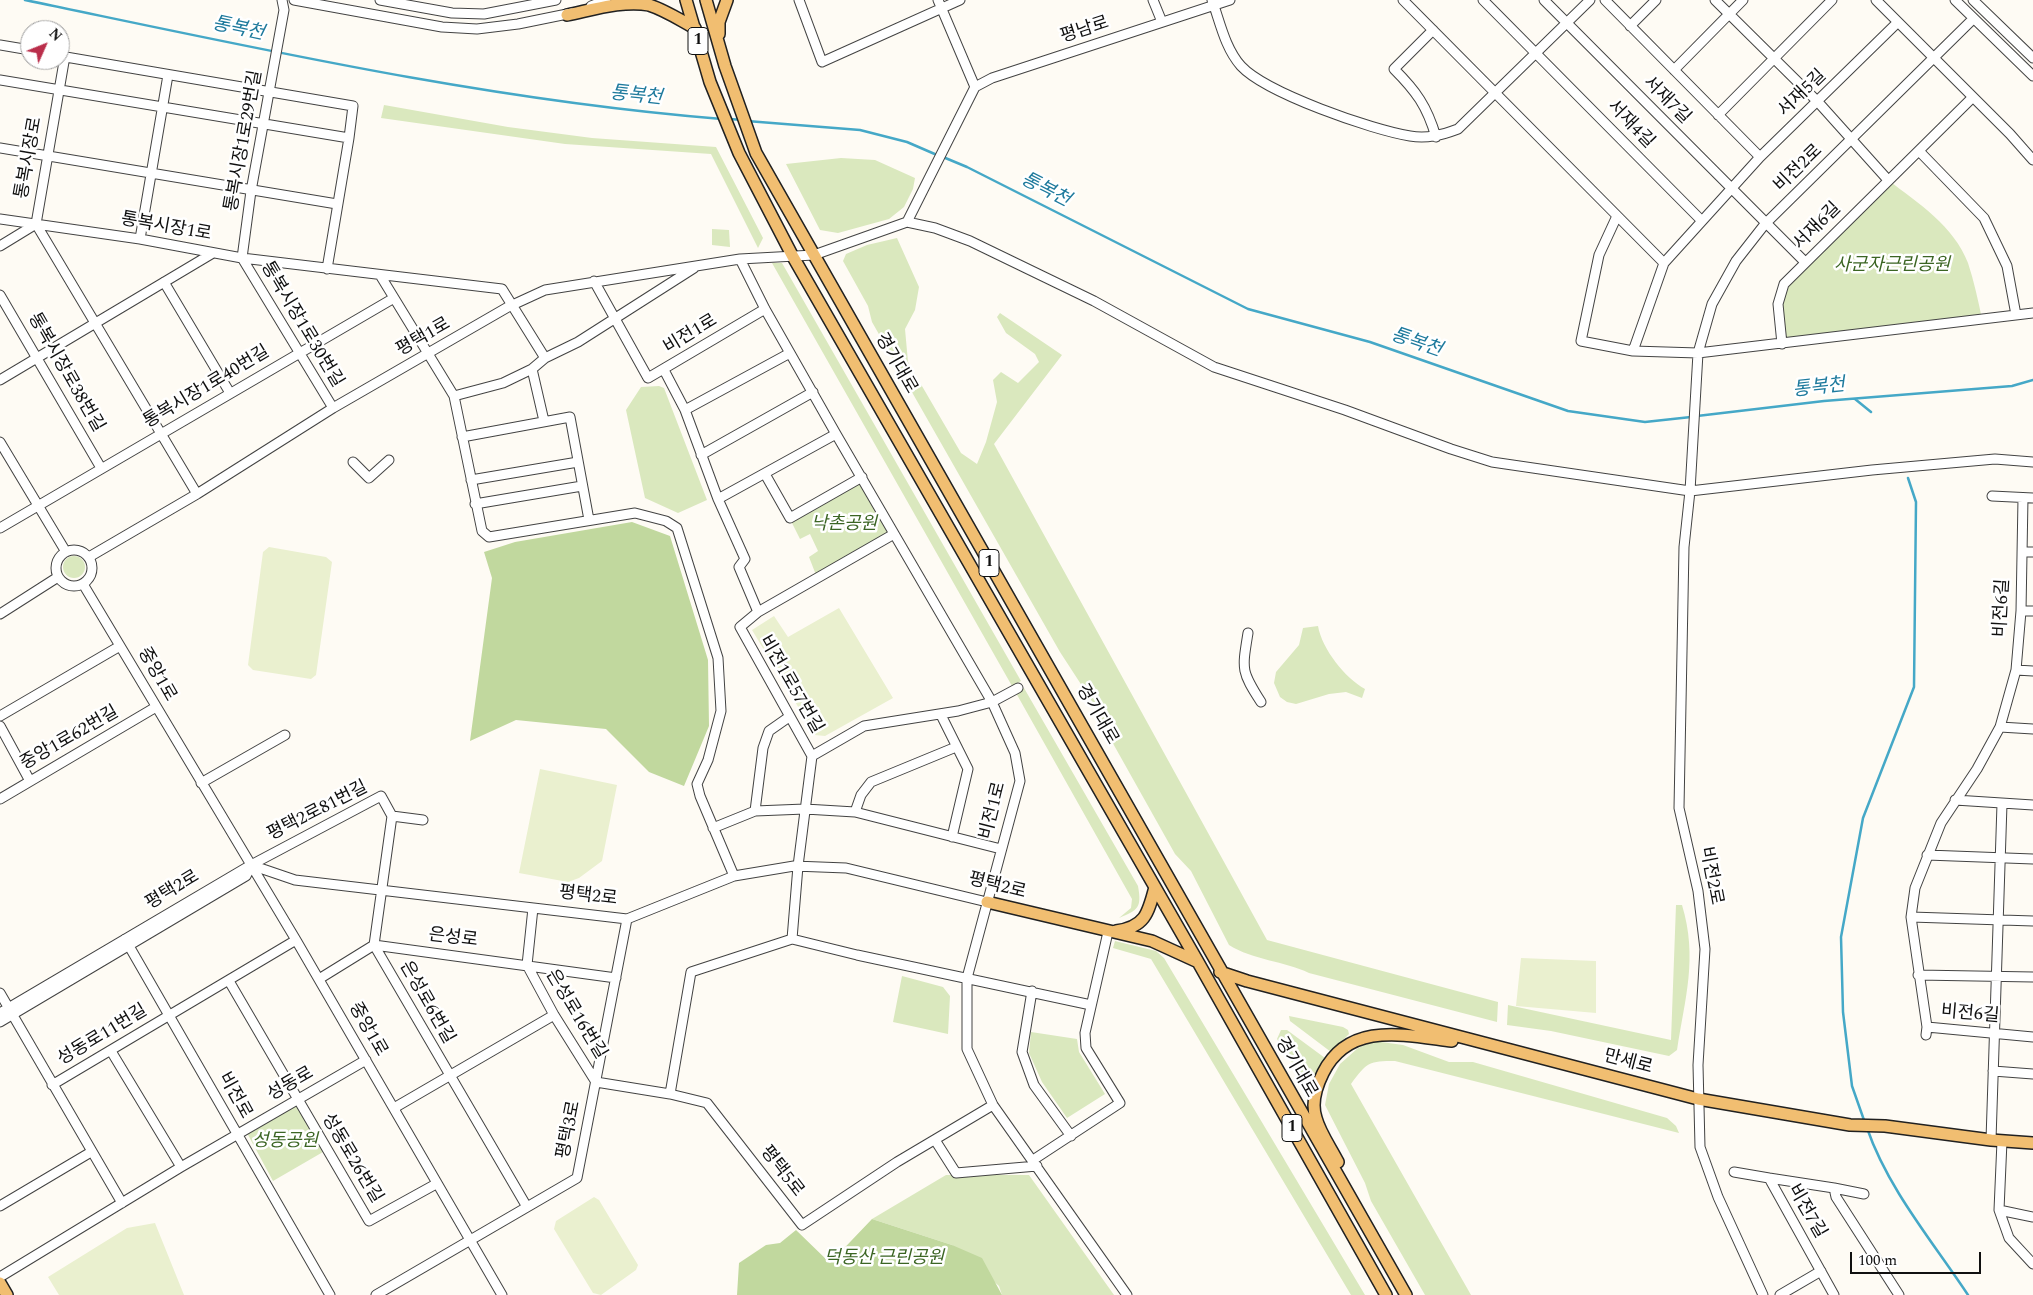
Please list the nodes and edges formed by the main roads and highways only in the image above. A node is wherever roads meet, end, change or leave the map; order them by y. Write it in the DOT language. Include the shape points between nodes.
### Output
graph roads {
  1 [pos="686,0"];
  2 [pos="706,0"];
  3 [pos="727,0"];
  4 [pos="567,15"];
  5 [pos="695,28"];
  6 [pos="719,43"];
  7 [pos="1155,887"];
  8 [pos="987,902"];
  9 [pos="1109,932"];
  10 [pos="1198,962"];
  11 [pos="1222,973"];
  12 [pos="1494,1046"];
  13 [pos="2033,1143"];
  14 [pos="1346,1190"];
  15 [pos="0,1283"];
  16 [pos="7,1295"];
  17 [pos="1386,1295"];
  18 [pos="1406,1295"];
  1 -- 5 [label="main road, 1"];
  2 -- 6 [label="main road, 1"];
  3 -- 6 [label="main road" via="719,22"];
  4 -- 5 [label="main road" via="638,2"];
  5 -- 7 [label="main road, 경기대로 / 1" via="710,82 739,153 792,255"];
  6 -- 11 [label="main road, 경기대로 / 1" via="756,153"];
  7 -- 9 [label="main road" via="1142,921 1131,929"];
  7 -- 10 [label="main road, 경기대로 / 1"];
  8 -- 9 [label="main road, 평택2로"];
  9 -- 10 [label="main road, 평택2로" via="1152,941"];
  10 -- 11 [label="main road, 평택2로"];
  10 -- 17 [label="main road, 경기대로 / 1"];
  11 -- 12 [label="main road, 만세로"];
  11 -- 14 [label="main road, 경기대로 / 1"];
  12 -- 13 [label="main road, 만세로" via="1698,1099 1850,1125"];
  12 -- 14 [label="main road" via="1381,1035 1362,1037 1342,1047 1330,1059 1314,1098 1316,1117 1344,1175"];
  14 -- 18 [label="main road, 경기대로 / 1"];
  15 -- 16 [label="main road"];
}
